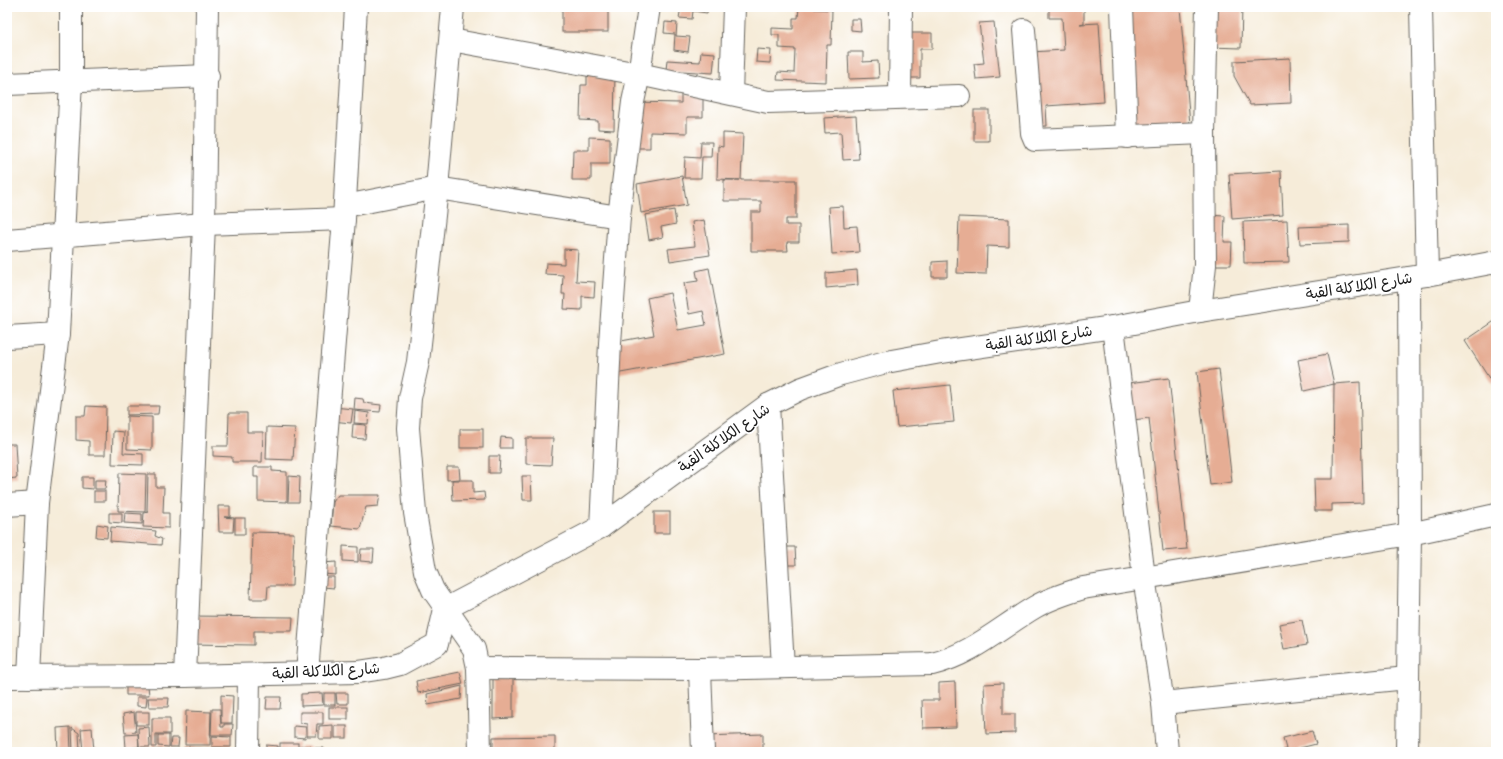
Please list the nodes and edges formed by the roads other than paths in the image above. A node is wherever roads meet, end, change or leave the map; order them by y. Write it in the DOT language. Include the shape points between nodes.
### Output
graph roads {
  1 [pos="71,7"];
  2 [pos="208,7"];
  3 [pos="356,7"];
  4 [pos="453,7"];
  5 [pos="649,7"];
  6 [pos="734,7"];
  7 [pos="900,7"];
  8 [pos="1122,7"];
  9 [pos="1207,7"];
  10 [pos="1420,7"];
  11 [pos="1024,30"];
  12 [pos="450,40"];
  13 [pos="639,74"];
  14 [pos="208,76"];
  15 [pos="71,81"];
  16 [pos="7,84"];
  17 [pos="731,93"];
  18 [pos="959,96"];
  19 [pos="900,97"];
  20 [pos="1204,133"];
  21 [pos="1127,137"];
  22 [pos="436,188"];
  23 [pos="345,212"];
  24 [pos="619,217"];
  25 [pos="204,224"];
  26 [pos="62,236"];
  27 [pos="7,240"];
  28 [pos="1496,262"];
  29 [pos="1418,277"];
  30 [pos="1200,311"];
  31 [pos="1112,327"];
  32 [pos="58,334"];
  33 [pos="7,337"];
  34 [pos="768,405"];
  35 [pos="37,503"];
  36 [pos="7,505"];
  37 [pos="1496,515"];
  38 [pos="601,526"];
  39 [pos="1410,534"];
  40 [pos="1144,577"];
  41 [pos="445,609"];
  42 [pos="783,667"];
  43 [pos="478,668"];
  44 [pos="700,669"];
  45 [pos="307,673"];
  46 [pos="249,675"];
  47 [pos="185,676"];
  48 [pos="7,677"];
  49 [pos="29,677"];
  50 [pos="1407,678"];
  51 [pos="1163,703"];
  52 [pos="248,752"];
  53 [pos="480,752"];
  54 [pos="703,752"];
  55 [pos="1167,752"];
  56 [pos="1407,752"];
  1 -- 15 [label="street"];
  2 -- 14 [label="street"];
  3 -- 23 [label="street"];
  4 -- 12 [label="street"];
  5 -- 13 [label="street"];
  6 -- 17 [label="street"];
  7 -- 19 [label="street"];
  8 -- 21 [label="street"];
  9 -- 20 [label="street"];
  10 -- 29 [label="street"];
  11 -- 21 [label="street" via="1032,133 1035,140"];
  12 -- 13 [label="street"];
  12 -- 22 [label="street"];
  13 -- 17 [label="street"];
  13 -- 24 [label="street" via="633,102"];
  14 -- 15 [label="street"];
  14 -- 25 [label="street"];
  15 -- 16 [label="street"];
  15 -- 26 [label="street"];
  17 -- 19 [label="street" via="768,102"];
  18 -- 19 [label="street"];
  20 -- 21 [label="street"];
  20 -- 30 [label="street" via="1205,264"];
  22 -- 23 [label="street"];
  22 -- 24 [label="street"];
  22 -- 41 [label="street" via="418,362 410,398 408,428 415,513 424,571"];
  23 -- 25 [label="street"];
  23 -- 45 [label="street"];
  24 -- 38 [label="street"];
  25 -- 26 [label="street"];
  25 -- 47 [label="street"];
  26 -- 27 [label="street"];
  26 -- 32 [label="street"];
  28 -- 29 [label="street, شارع الكلاكلة القبة"];
  29 -- 30 [label="street, شارع الكلاكلة القبة"];
  29 -- 39 [label="street"];
  30 -- 31 [label="street, شارع الكلاكلة القبة"];
  31 -- 34 [label="street, شارع الكلاكلة القبة" via="886,362 820,381"];
  31 -- 40 [label="street"];
  32 -- 33 [label="street"];
  32 -- 35 [label="street"];
  34 -- 38 [label="street, شارع الكلاكلة القبة"];
  34 -- 42 [label="street"];
  35 -- 36 [label="street"];
  35 -- 49 [label="street"];
  37 -- 39 [label="street"];
  38 -- 41 [label="street, شارع الكلاكلة القبة"];
  39 -- 40 [label="street"];
  39 -- 50 [label="street"];
  40 -- 42 [label="street" via="1059,595 1037,606 964,653 932,664"];
  40 -- 51 [label="street"];
  41 -- 43 [label="street" via="474,649"];
  41 -- 45 [label="street, شارع الكلاكلة القبة" via="437,644 412,659 384,668 358,672"];
  42 -- 44 [label="street"];
  43 -- 44 [label="street"];
  43 -- 53 [label="street"];
  44 -- 54 [label="street"];
  45 -- 46 [label="street, شارع الكلاكلة القبة"];
  46 -- 47 [label="street, شارع الكلاكلة القبة"];
  46 -- 52 [label="street"];
  47 -- 49 [label="street, شارع الكلاكلة القبة"];
  48 -- 49 [label="street, شارع الكلاكلة القبة"];
  50 -- 51 [label="street"];
  50 -- 56 [label="street"];
  51 -- 55 [label="street"];
}
